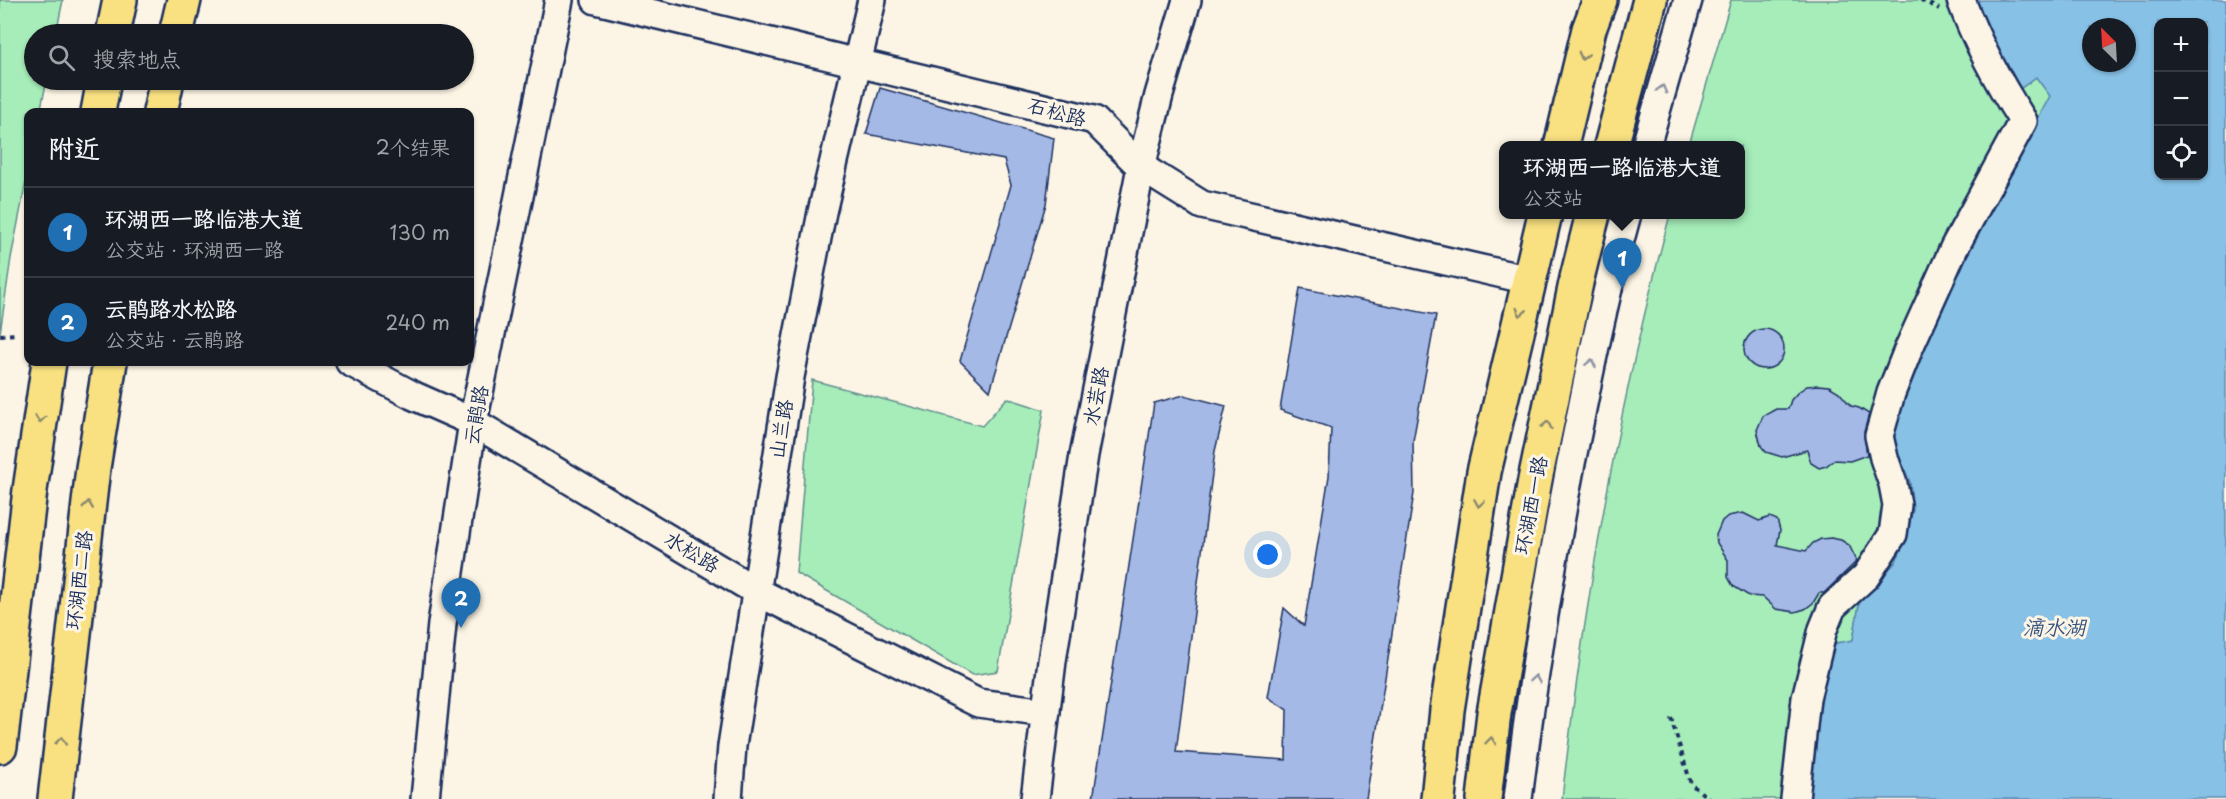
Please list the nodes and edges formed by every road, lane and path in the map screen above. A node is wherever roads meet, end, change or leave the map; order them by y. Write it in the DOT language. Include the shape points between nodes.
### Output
graph roads {
  1 [pos="120,0"];
  2 [pos="184,0"];
  3 [pos="559,0"];
  4 [pos="596,0"];
  5 [pos="872,0"];
  6 [pos="1187,0"];
  7 [pos="1600,0"];
  8 [pos="1650,0"];
  9 [pos="1688,0"];
  10 [pos="1961,0"];
  11 [pos="115,24"];
  12 [pos="178,24"];
  13 [pos="856,63"];
  14 [pos="102,90"];
  15 [pos="165,90"];
  16 [pos="99,108"];
  17 [pos="161,108"];
  18 [pos="1562,141"];
  19 [pos="1612,141"];
  20 [pos="1647,141"];
  21 [pos="1141,167"];
  22 [pos="1544,219"];
  23 [pos="1592,219"];
  24 [pos="1626,219"];
  25 [pos="1529,280"];
  26 [pos="16,334"];
  27 [pos="0,335"];
  28 [pos="48,366"];
  29 [pos="109,366"];
  30 [pos="358,366"];
  31 [pos="473,422"];
  32 [pos="756,591"];
  33 [pos="1046,712"];
  34 [pos="1671,718"];
  35 [pos="0,746"];
  36 [pos="55,799"];
  37 [pos="425,799"];
  38 [pos="728,799"];
  39 [pos="1035,799"];
  40 [pos="1438,799"];
  41 [pos="1484,799"];
  42 [pos="1518,799"];
  43 [pos="1709,799"];
  44 [pos="1796,799"];
  1 -- 11 [label="main road"];
  2 -- 12 [label="main road"];
  3 -- 31 [label="street, 云鹃路"];
  4 -- 13 [label="street, 石松路"];
  5 -- 13 [label="street, 山兰路"];
  6 -- 21 [label="street, 水芸路"];
  7 -- 18 [label="main road, one-way" via="1589,29"];
  8 -- 19 [label="main road"];
  20 -- 9 [label="street, one-way"];
  10 -- 44 [label="street" via="1999,84 2023,121 1954,248 1891,393 1880,436 1897,505 1893,534 1866,576 1832,607 1823,629 1806,698"];
  13 -- 21 [label="street, 石松路" via="1094,120"];
  13 -- 32 [label="street, 山兰路" via="789,377"];
  14 -- 16 [label="main road"];
  15 -- 17 [label="main road"];
  21 -- 25 [label="street, 石松路" via="1202,205"];
  21 -- 33 [label="street, 水芸路" via="1084,455"];
  22 -- 25 [label="main road"];
  41 -- 23 [label="main road, 环湖西一路, one-way" via="1494,713 1535,480"];
  42 -- 24 [label="street, one-way" via="1566,485 1609,278"];
  25 -- 40 [label="main road, one-way" via="1484,472 1447,710"];
  26 -- 27 [label="path"];
  28 -- 35 [label="main road, one-way"];
  36 -- 29 [label="main road, 环湖西二路, one-way" via="93,468"];
  30 -- 31 [label="street, 水松路"];
  31 -- 32 [label="street, 水松路"];
  31 -- 37 [label="street, 云鹃路" via="442,624"];
  32 -- 33 [label="street, 水松路" via="978,703"];
  32 -- 38 [label="street, 山兰路" via="732,746"];
  33 -- 39 [label="street, 水芸路"];
  34 -- 43 [label="path" via="1691,784"];
}
